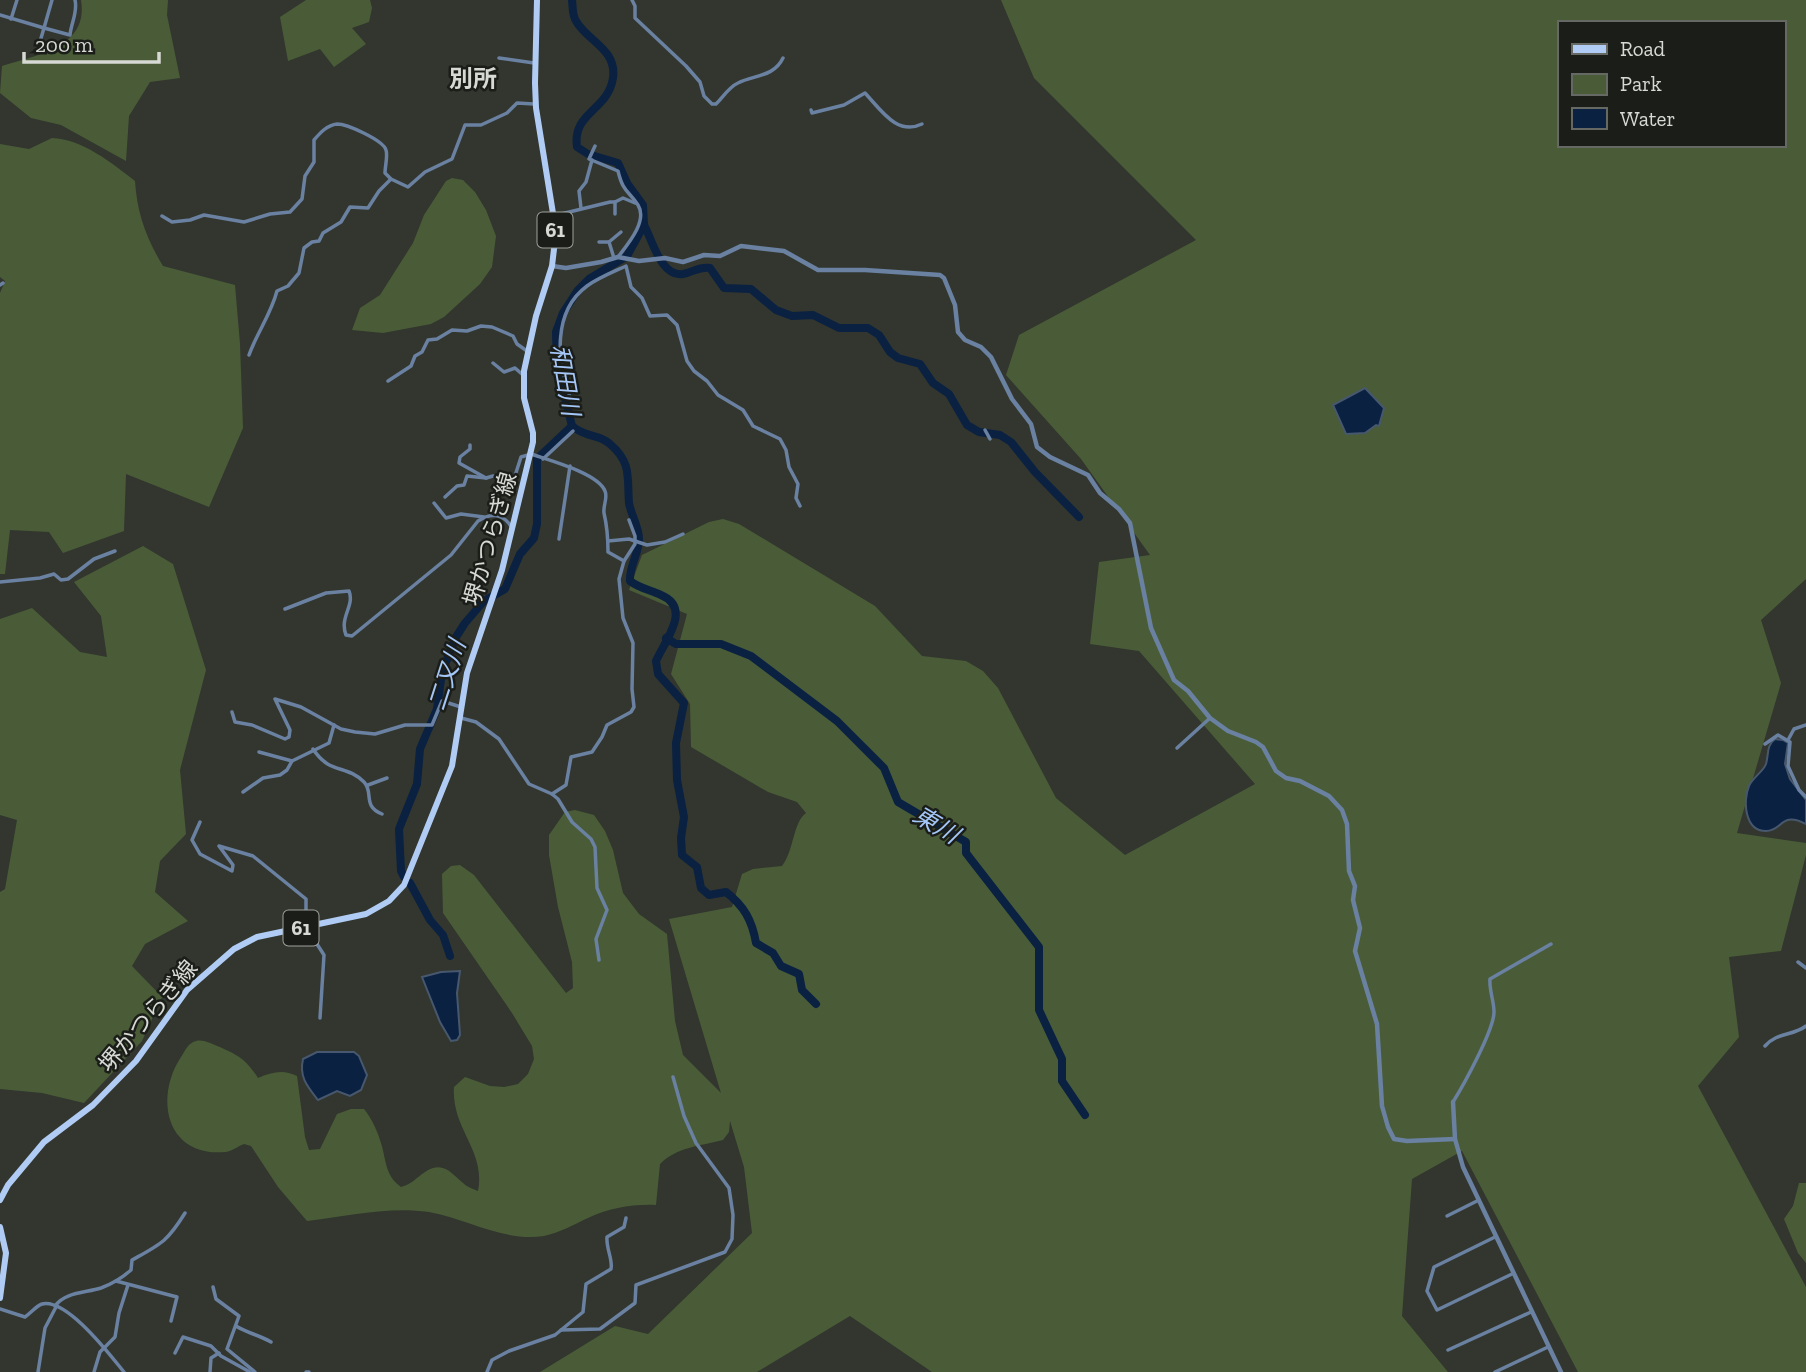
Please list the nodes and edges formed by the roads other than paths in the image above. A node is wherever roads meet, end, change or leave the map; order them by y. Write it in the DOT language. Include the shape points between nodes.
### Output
graph roads {
  1 [pos="17,0"];
  2 [pos="52,0"];
  3 [pos="75,0"];
  4 [pos="537,0"];
  5 [pos="632,0"];
  6 [pos="0,15"];
  7 [pos="11,19"];
  8 [pos="44,28"];
  9 [pos="39,46"];
  10 [pos="499,58"];
  11 [pos="783,58"];
  12 [pos="535,64"];
  13 [pos="536,104"];
  14 [pos="811,110"];
  15 [pos="922,124"];
  16 [pos="595,146"];
  17 [pos="592,159"];
  18 [pos="391,179"];
  19 [pos="615,202"];
  20 [pos="636,203"];
  21 [pos="581,208"];
  22 [pos="615,214"];
  23 [pos="162,216"];
  24 [pos="553,216"];
  25 [pos="621,232"];
  26 [pos="598,242"];
  27 [pos="610,242"];
  28 [pos="618,257"];
  29 [pos="631,260"];
  30 [pos="552,266"];
  31 [pos="626,266"];
  32 [pos="528,352"];
  33 [pos="249,355"];
  34 [pos="493,363"];
  35 [pos="524,375"];
  36 [pos="388,381"];
  37 [pos="570,397"];
  38 [pos="985,430"];
  39 [pos="573,431"];
  40 [pos="990,439"];
  41 [pos="470,445"];
  42 [pos="531,454"];
  43 [pos="544,458"];
  44 [pos="570,466"];
  45 [pos="486,478"];
  46 [pos="445,497"];
  47 [pos="434,503"];
  48 [pos="800,506"];
  49 [pos="484,517"];
  50 [pos="629,520"];
  51 [pos="513,530"];
  52 [pos="683,534"];
  53 [pos="559,539"];
  54 [pos="608,541"];
  55 [pos="635,541"];
  56 [pos="115,551"];
  57 [pos="624,561"];
  58 [pos="0,582"];
  59 [pos="285,609"];
  60 [pos="461,707"];
  61 [pos="232,712"];
  62 [pos="459,717"];
  63 [pos="1210,718"];
  64 [pos="334,725"];
  65 [pos="1806,725"];
  66 [pos="1788,740"];
  67 [pos="1765,744"];
  68 [pos="1177,748"];
  69 [pos="313,749"];
  70 [pos="259,752"];
  71 [pos="292,761"];
  72 [pos="387,778"];
  73 [pos="368,785"];
  74 [pos="243,792"];
  75 [pos="552,794"];
  76 [pos="1806,797"];
  77 [pos="382,814"];
  78 [pos="200,822"];
  79 [pos="306,927"];
  80 [pos="1551,944"];
  81 [pos="599,960"];
  82 [pos="1798,962"];
  83 [pos="1806,968"];
  84 [pos="320,1018"];
  85 [pos="1806,1026"];
  86 [pos="1765,1045"];
  87 [pos="673,1077"];
  88 [pos="1453,1102"];
  89 [pos="1455,1139"];
  90 [pos="0,1200"];
  91 [pos="1479,1200"];
  92 [pos="185,1213"];
  93 [pos="1447,1216"];
  94 [pos="626,1218"];
  95 [pos="0,1227"];
  96 [pos="1495,1237"];
  97 [pos="1512,1274"];
  98 [pos="116,1281"];
  99 [pos="128,1284"];
  100 [pos="213,1287"];
  101 [pos="0,1298"];
  102 [pos="55,1306"];
  103 [pos="0,1309"];
  104 [pos="1531,1312"];
  105 [pos="171,1321"];
  106 [pos="236,1326"];
  107 [pos="561,1331"];
  108 [pos="271,1342"];
  109 [pos="1548,1347"];
  110 [pos="104,1349"];
  111 [pos="1448,1350"];
  112 [pos="175,1353"];
  113 [pos="219,1353"];
  114 [pos="38,1372"];
  115 [pos="94,1372"];
  116 [pos="124,1372"];
  117 [pos="210,1372"];
  118 [pos="253,1372"];
  119 [pos="488,1372"];
  120 [pos="1495,1372"];
  121 [pos="1561,1372"];
  1 -- 7 [label="street"];
  2 -- 8 [label="street"];
  3 -- 8 [label="street" via="70,36"];
  4 -- 12 [label="main road, 堺かつらぎ線 / 61"];
  5 -- 11 [label="street" via="635,18 700,82 712,104 738,83 778,67"];
  6 -- 7 [label="street"];
  7 -- 8 [label="street"];
  8 -- 9 [label="street"];
  10 -- 12 [label="street"];
  12 -- 13 [label="main road, 堺かつらぎ線 / 61"];
  13 -- 18 [label="street" via="517,103 481,125 463,127 452,159 425,172 411,186"];
  13 -- 24 [label="main road, 堺かつらぎ線 / 61"];
  14 -- 15 [label="street" via="844,104 865,93 896,125"];
  16 -- 17 [label="street"];
  17 -- 20 [label="street" via="618,171 623,189"];
  17 -- 21 [label="street" via="586,182 579,189"];
  18 -- 23 [label="street" via="385,173 385,147 362,131 338,124 314,140 314,162 305,176 302,199 290,212 244,222 204,215 172,222"];
  18 -- 33 [label="street" via="372,206 350,207 321,240 304,248 299,273 277,291"];
  19 -- 20 [label="street" via="623,198"];
  19 -- 21 [label="street"];
  19 -- 22 [label="street"];
  20 -- 28 [label="street" via="640,219"];
  21 -- 24 [label="street"];
  24 -- 30 [label="main road, 堺かつらぎ線 / 61"];
  25 -- 27 [label="street"];
  26 -- 27 [label="street"];
  27 -- 28 [label="street"];
  28 -- 29 [label="street"];
  28 -- 30 [label="street" via="566,268"];
  29 -- 31 [label="street"];
  29 -- 63 [label="street" via="683,262 704,255 720,256 741,246 784,251 818,270 944,278 955,305 958,331 991,357 1031,424 1037,447 1088,475 1130,523 1159,652 1174,680"];
  30 -- 32 [label="main road, 堺かつらぎ線 / 61"];
  31 -- 37 [label="street" via="585,288 561,325 563,377"];
  31 -- 48 [label="street" via="631,287 650,316 667,315 677,325 694,371 718,395 743,410 753,426 779,439 798,484"];
  32 -- 35 [label="main road, 堺かつらぎ線 / 61"];
  32 -- 36 [label="street" via="513,336 492,327 452,330 428,340 411,366"];
  34 -- 35 [label="street" via="505,372 515,369"];
  35 -- 42 [label="main road, 堺かつらぎ線 / 61" via="526,411 533,433"];
  38 -- 40 [label="street"];
  39 -- 43 [label="street"];
  41 -- 45 [label="street" via="459,463"];
  42 -- 43 [label="street"];
  42 -- 45 [label="street" via="521,457 513,482"];
  42 -- 51 [label="main road, 堺かつらぎ線 / 61"];
  43 -- 44 [label="street"];
  44 -- 53 [label="street"];
  44 -- 54 [label="street" via="604,490"];
  45 -- 46 [label="street" via="467,476 464,485"];
  47 -- 49 [label="street" via="446,518 461,514"];
  49 -- 51 [label="street" via="500,515"];
  49 -- 59 [label="street" via="451,555 352,636 346,635 343,626 352,598 349,591 326,593"];
  50 -- 55 [label="street"];
  51 -- 60 [label="main road, 堺かつらぎ線 / 61" via="467,673"];
  52 -- 55 [label="street" via="647,545"];
  54 -- 55 [label="street"];
  54 -- 57 [label="street" via="608,552"];
  55 -- 57 [label="street"];
  56 -- 58 [label="street" via="94,559 68,579 54,574"];
  57 -- 75 [label="street" via="620,579 623,618 633,643 634,707 607,725 592,752 571,757 566,785"];
  60 -- 62 [label="main road, 堺かつらぎ線 / 61"];
  60 -- 64 [label="street" via="442,701 432,725 405,725 375,734"];
  61 -- 64 [label="street" via="235,722 285,739 290,730 275,699"];
  62 -- 75 [label="street" via="489,729 529,784"];
  62 -- 79 [label="main road, 堺かつらぎ線 / 61" via="452,766 404,885 389,901 366,914"];
  63 -- 68 [label="street"];
  63 -- 89 [label="street" via="1256,742 1276,771 1329,796 1342,810 1360,928 1355,951 1377,1024 1382,1106 1388,1127 1394,1139"];
  64 -- 69 [label="street" via="329,743"];
  65 -- 66 [label="street" via="1794,729"];
  66 -- 67 [label="street" via="1778,736"];
  66 -- 76 [label="street" via="1788,766"];
  69 -- 71 [label="street"];
  69 -- 73 [label="street" via="327,765"];
  70 -- 71 [label="street"];
  71 -- 74 [label="street" via="280,775 259,780"];
  72 -- 73 [label="street"];
  73 -- 77 [label="street" via="370,804"];
  75 -- 81 [label="street" via="595,847 597,888 607,910 596,939"];
  78 -- 79 [label="street" via="192,840 200,854 232,871 233,865 219,846 253,856 306,899"];
  79 -- 84 [label="street" via="324,955"];
  79 -- 90 [label="main road, 堺かつらぎ線 / 61" via="257,937 234,949 201,977 136,1061 93,1105 44,1142"];
  80 -- 88 [label="street" via="1490,979 1492,1022"];
  82 -- 83 [label="street"];
  85 -- 86 [label="street"];
  87 -- 107 [label="street" via="696,1143 729,1188 733,1215 729,1246 725,1252 636,1285 635,1303 600,1329"];
  88 -- 89 [label="street"];
  89 -- 91 [label="street"];
  91 -- 93 [label="street"];
  91 -- 96 [label="street"];
  92 -- 98 [label="street" via="164,1242 132,1260 131,1270"];
  94 -- 107 [label="street" via="624,1227 607,1237 611,1269 586,1284 583,1312"];
  95 -- 101 [label="main road" via="6,1253"];
  96 -- 97 [label="street"];
  96 -- 97 [label="street" via="1434,1267 1427,1291 1437,1310"];
  97 -- 104 [label="street"];
  98 -- 99 [label="street"];
  98 -- 102 [label="street" via="64,1297"];
  99 -- 105 [label="street" via="177,1297"];
  99 -- 110 [label="street" via="115,1338"];
  100 -- 106 [label="street" via="216,1299 239,1316"];
  102 -- 103 [label="street" via="39,1305 25,1317"];
  102 -- 110 [label="street" via="81,1322"];
  102 -- 114 [label="street" via="45,1328"];
  104 -- 109 [label="street"];
  104 -- 111 [label="street"];
  106 -- 108 [label="street"];
  106 -- 118 [label="street" via="227,1349"];
  107 -- 119 [label="street" via="492,1360"];
  109 -- 120 [label="street"];
  109 -- 121 [label="street"];
  110 -- 115 [label="street"];
  110 -- 116 [label="street"];
  112 -- 113 [label="street" via="183,1337"];
  113 -- 117 [label="street" via="211,1358"];
  113 -- 118 [label="street"];
}
